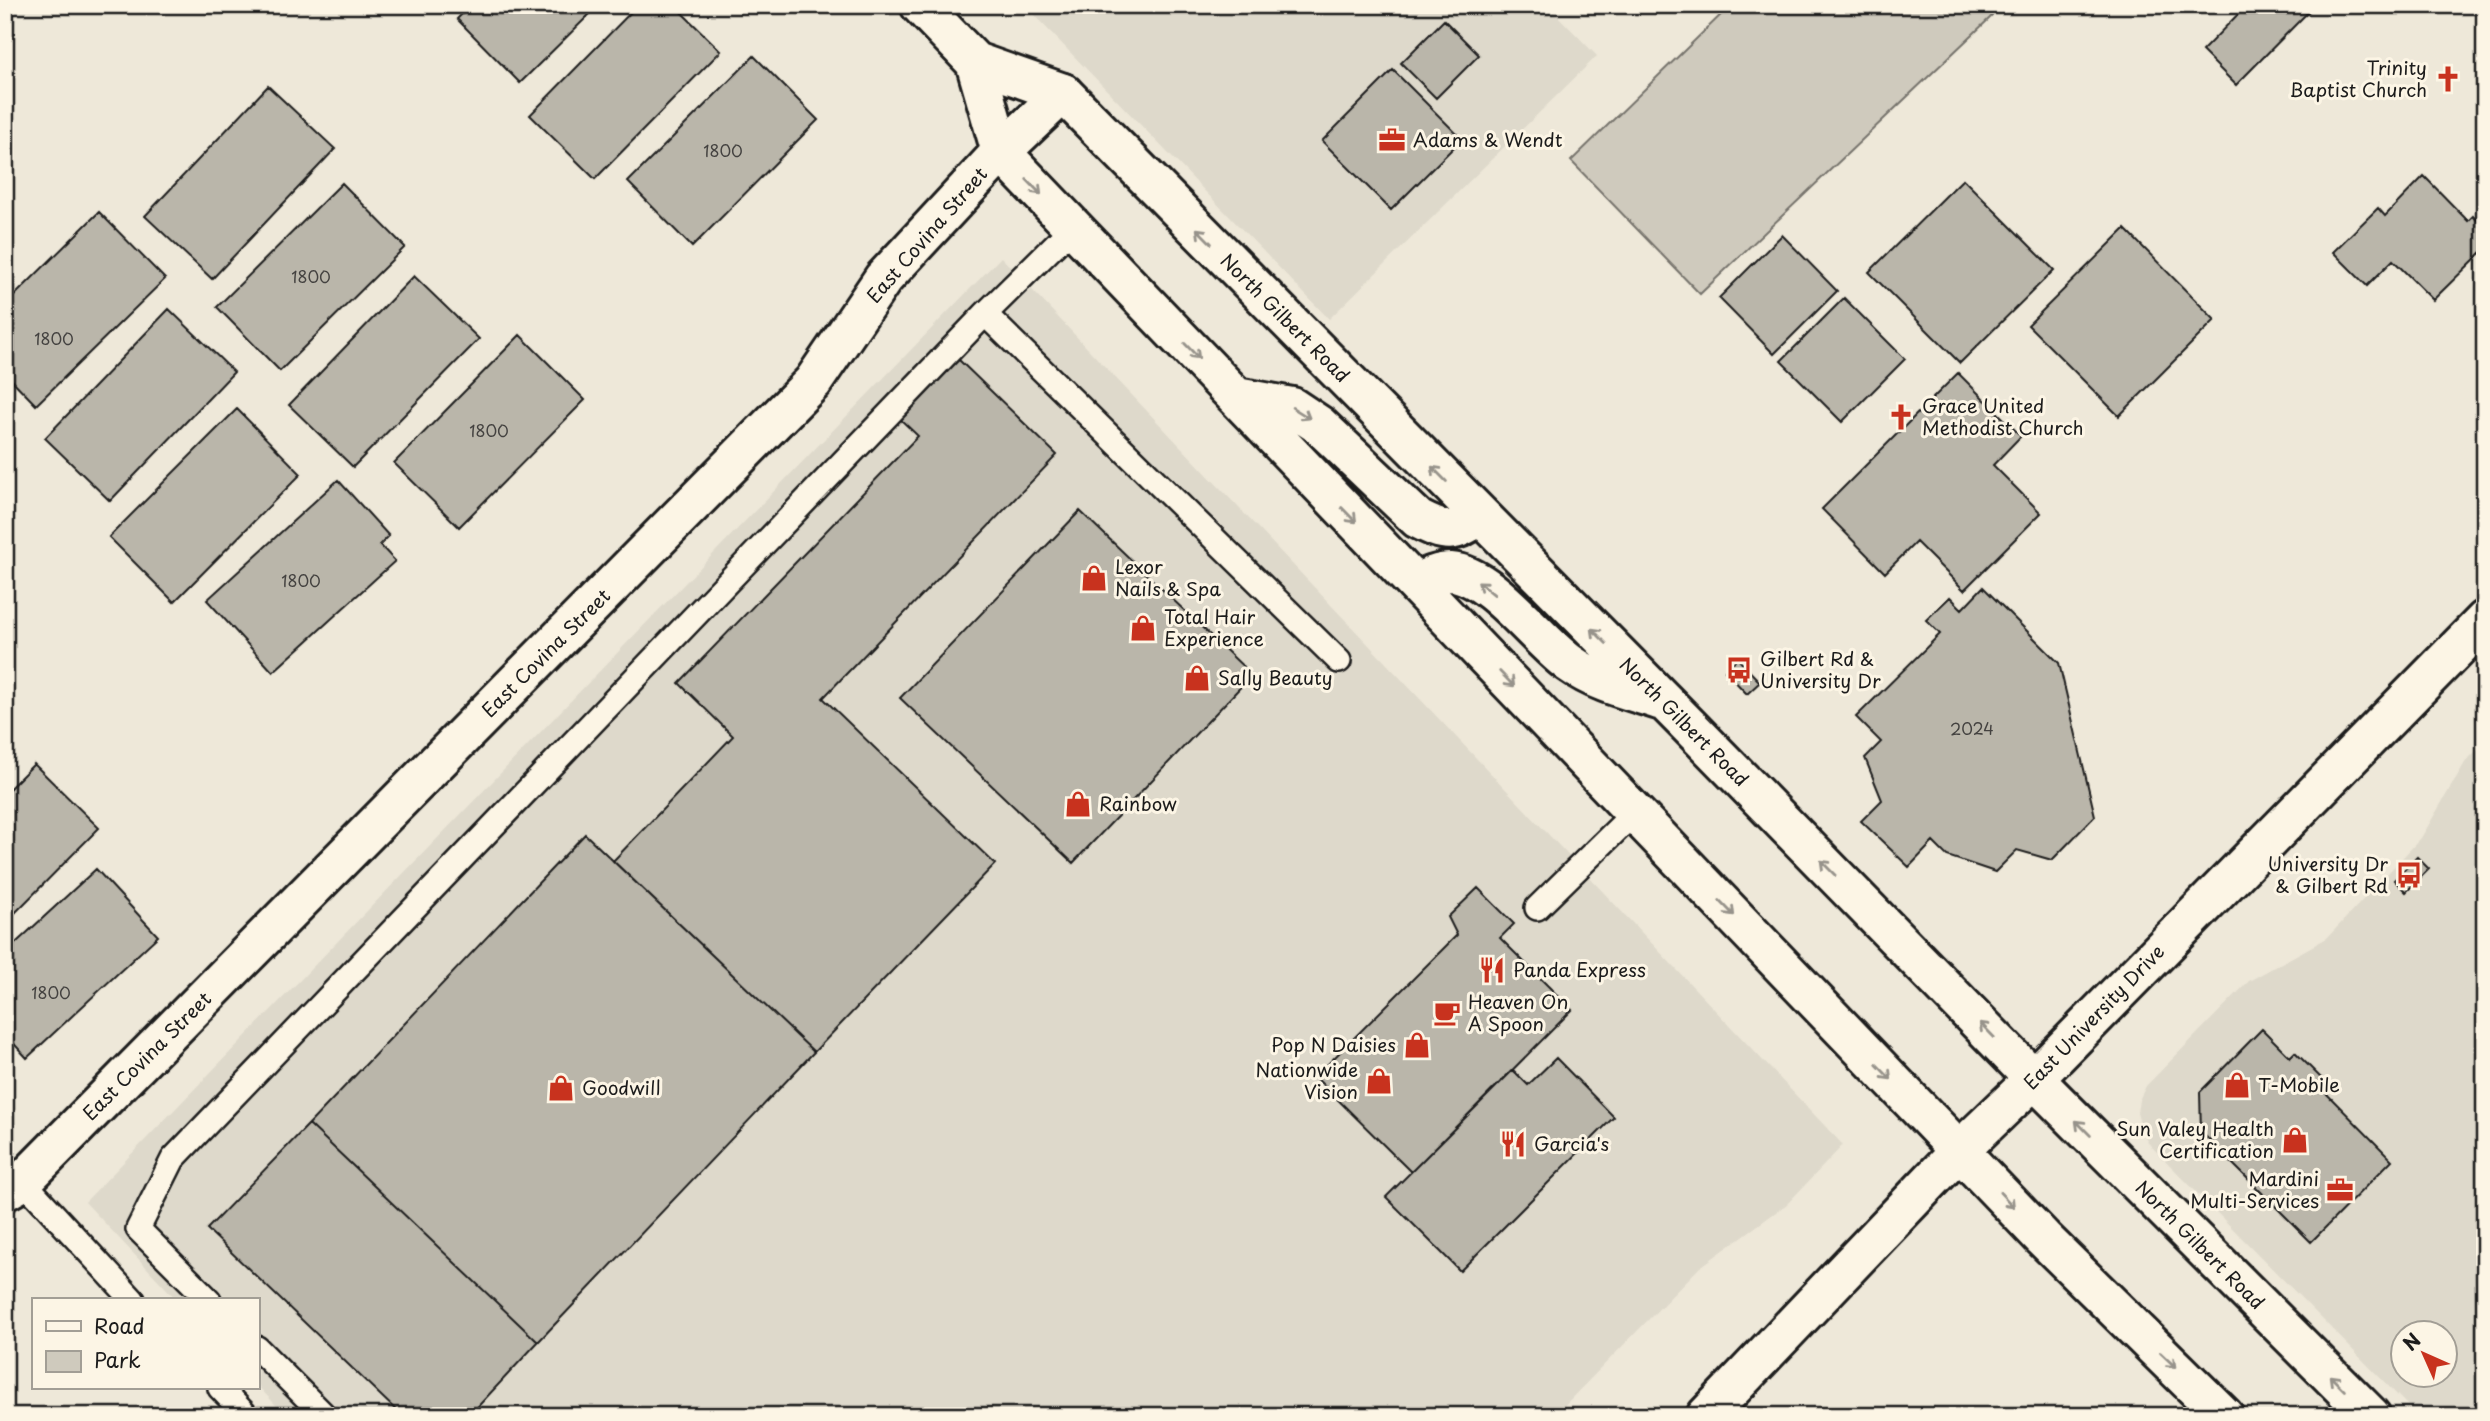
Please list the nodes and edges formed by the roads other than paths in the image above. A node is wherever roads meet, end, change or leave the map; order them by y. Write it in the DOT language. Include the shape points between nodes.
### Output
graph roads {
  1 [pos="920,5"];
  2 [pos="975,62"];
  3 [pos="1063,93"];
  4 [pos="1001,152"];
  5 [pos="1073,227"];
  6 [pos="985,314"];
  7 [pos="1236,397"];
  8 [pos="1479,515"];
  9 [pos="1415,583"];
  10 [pos="2485,620"];
  11 [pos="1339,661"];
  12 [pos="1664,702"];
  13 [pos="1635,812"];
  14 [pos="1537,908"];
  15 [pos="2034,1079"];
  16 [pos="1960,1150"];
  17 [pos="14,1186"];
  18 [pos="131,1298"];
  19 [pos="207,1298"];
  20 [pos="259,1350"];
  21 [pos="222,1390"];
  22 [pos="247,1416"];
  23 [pos="325,1416"];
  24 [pos="1706,1416"];
  25 [pos="2224,1416"];
  26 [pos="2371,1416"];
  1 -- 2 [label="main road, North Gilbert Road"];
  2 -- 3 [label="main road, North Gilbert Road"];
  2 -- 4 [label="main road, North Gilbert Road"];
  3 -- 4 [label="main road, East Covina Street"];
  8 -- 3 [label="main road, North Gilbert Road, one-way"];
  4 -- 5 [label="main road, North Gilbert Road, one-way"];
  4 -- 17 [label="main road, East Covina Street" via="883,279 813,382"];
  5 -- 6 [label="lane"];
  5 -- 7 [label="main road, North Gilbert Road, one-way"];
  6 -- 11 [label="lane"];
  6 -- 19 [label="lane" via="173,1159 138,1229"];
  7 -- 8 [label="main road, one-way" via="1292,407 1418,519 1434,527 1455,530"];
  7 -- 9 [label="main road, North Gilbert Road, one-way"];
  12 -- 8 [label="main road, North Gilbert Road, one-way"];
  12 -- 9 [label="main road, one-way" via="1599,682 1567,662 1470,576 1442,573"];
  9 -- 13 [label="main road, North Gilbert Road, one-way"];
  10 -- 15 [label="main road, East University Drive"];
  15 -- 12 [label="main road, North Gilbert Road, one-way"];
  13 -- 14 [label="lane"];
  13 -- 16 [label="main road, North Gilbert Road, one-way"];
  15 -- 16 [label="main road, East University Drive"];
  26 -- 15 [label="main road, North Gilbert Road, one-way"];
  16 -- 24 [label="main road, East University Drive"];
  16 -- 25 [label="main road, North Gilbert Road, one-way"];
  17 -- 18 [label="lane"];
  20 -- 23 [label="lane"];
  21 -- 22 [label="lane"];
}
